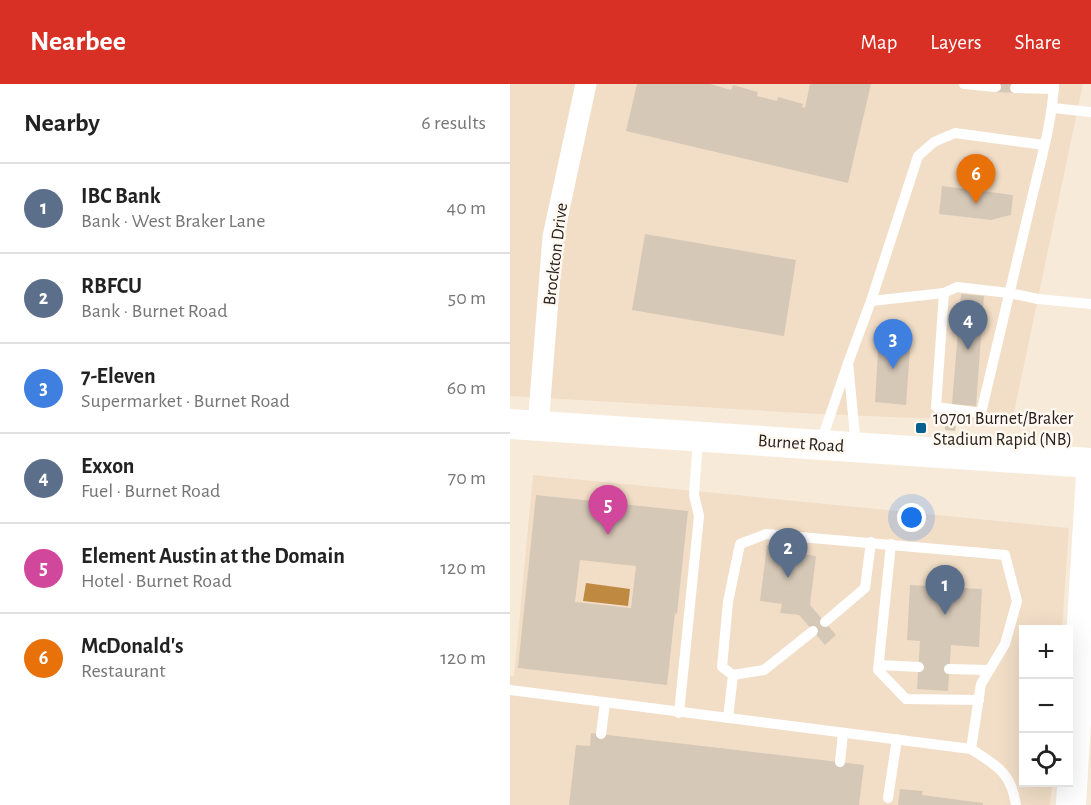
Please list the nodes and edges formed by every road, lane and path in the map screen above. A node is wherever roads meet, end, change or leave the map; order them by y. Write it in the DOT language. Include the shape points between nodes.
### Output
graph roads {
  1 [pos="586,84"];
  2 [pos="964,84"];
  3 [pos="996,87"];
  4 [pos="1054,87"];
  5 [pos="1015,88"];
  6 [pos="1053,108"];
  7 [pos="1091,112"];
  8 [pos="1044,145"];
  9 [pos="944,293"];
  10 [pos="1009,293"];
  11 [pos="871,301"];
  12 [pos="1091,304"];
  13 [pos="848,363"];
  14 [pos="524,425"];
  15 [pos="698,436"];
  16 [pos="820,444"];
  17 [pos="856,447"];
  18 [pos="1091,463"];
  19 [pos="1091,475"];
  20 [pos="871,542"];
  21 [pos="891,544"];
  22 [pos="825,622"];
  23 [pos="813,632"];
  24 [pos="879,665"];
  25 [pos="919,668"];
  26 [pos="950,669"];
  27 [pos="989,670"];
  28 [pos="733,675"];
  29 [pos="510,690"];
  30 [pos="979,700"];
  31 [pos="605,703"];
  32 [pos="679,713"];
  33 [pos="728,718"];
  34 [pos="843,733"];
  35 [pos="601,734"];
  36 [pos="897,740"];
  37 [pos="970,749"];
  38 [pos="840,762"];
  39 [pos="888,798"];
  40 [pos="1016,805"];
  41 [pos="1071,805"];
  1 -- 14 [label="street, Brockton Drive" via="553,237"];
  2 -- 3 [label="lane"];
  4 -- 5 [label="lane"];
  4 -- 6 [label="lane"];
  6 -- 7 [label="lane"];
  6 -- 8 [label="lane"];
  8 -- 10 [label="lane"];
  8 -- 11 [label="lane" via="955,133 934,142 918,156"];
  9 -- 10 [label="lane" via="957,286"];
  9 -- 10 [label="lane" via="936,407 981,413"];
  9 -- 11 [label="lane"];
  10 -- 12 [label="lane"];
  11 -- 13 [label="lane"];
  13 -- 16 [label="lane"];
  13 -- 17 [label="lane"];
  14 -- 15 [label="main road, Burnet Road"];
  15 -- 16 [label="main road, Burnet Road"];
  15 -- 32 [label="lane" via="694,495 699,516"];
  16 -- 17 [label="main road, Burnet Road"];
  17 -- 18 [label="main road, Burnet Road"];
  19 -- 41 [label="main road"];
  20 -- 21 [label="lane"];
  20 -- 22 [label="lane" via="865,588"];
  20 -- 28 [label="lane" via="766,534 740,544 728,602 722,667"];
  21 -- 24 [label="lane"];
  21 -- 27 [label="lane" via="1005,555 1017,601 1005,644"];
  23 -- 28 [label="lane" via="764,670"];
  24 -- 25 [label="lane"];
  24 -- 30 [label="lane" via="878,670 906,699"];
  26 -- 27 [label="lane"];
  27 -- 30 [label="lane" via="981,684"];
  28 -- 33 [label="lane"];
  29 -- 31 [label="lane"];
  30 -- 37 [label="lane"];
  31 -- 32 [label="lane"];
  31 -- 35 [label="lane"];
  32 -- 33 [label="lane"];
  33 -- 34 [label="lane"];
  34 -- 36 [label="lane"];
  34 -- 38 [label="lane"];
  36 -- 37 [label="lane"];
  36 -- 39 [label="lane"];
  37 -- 40 [label="lane" via="1011,781"];
}
